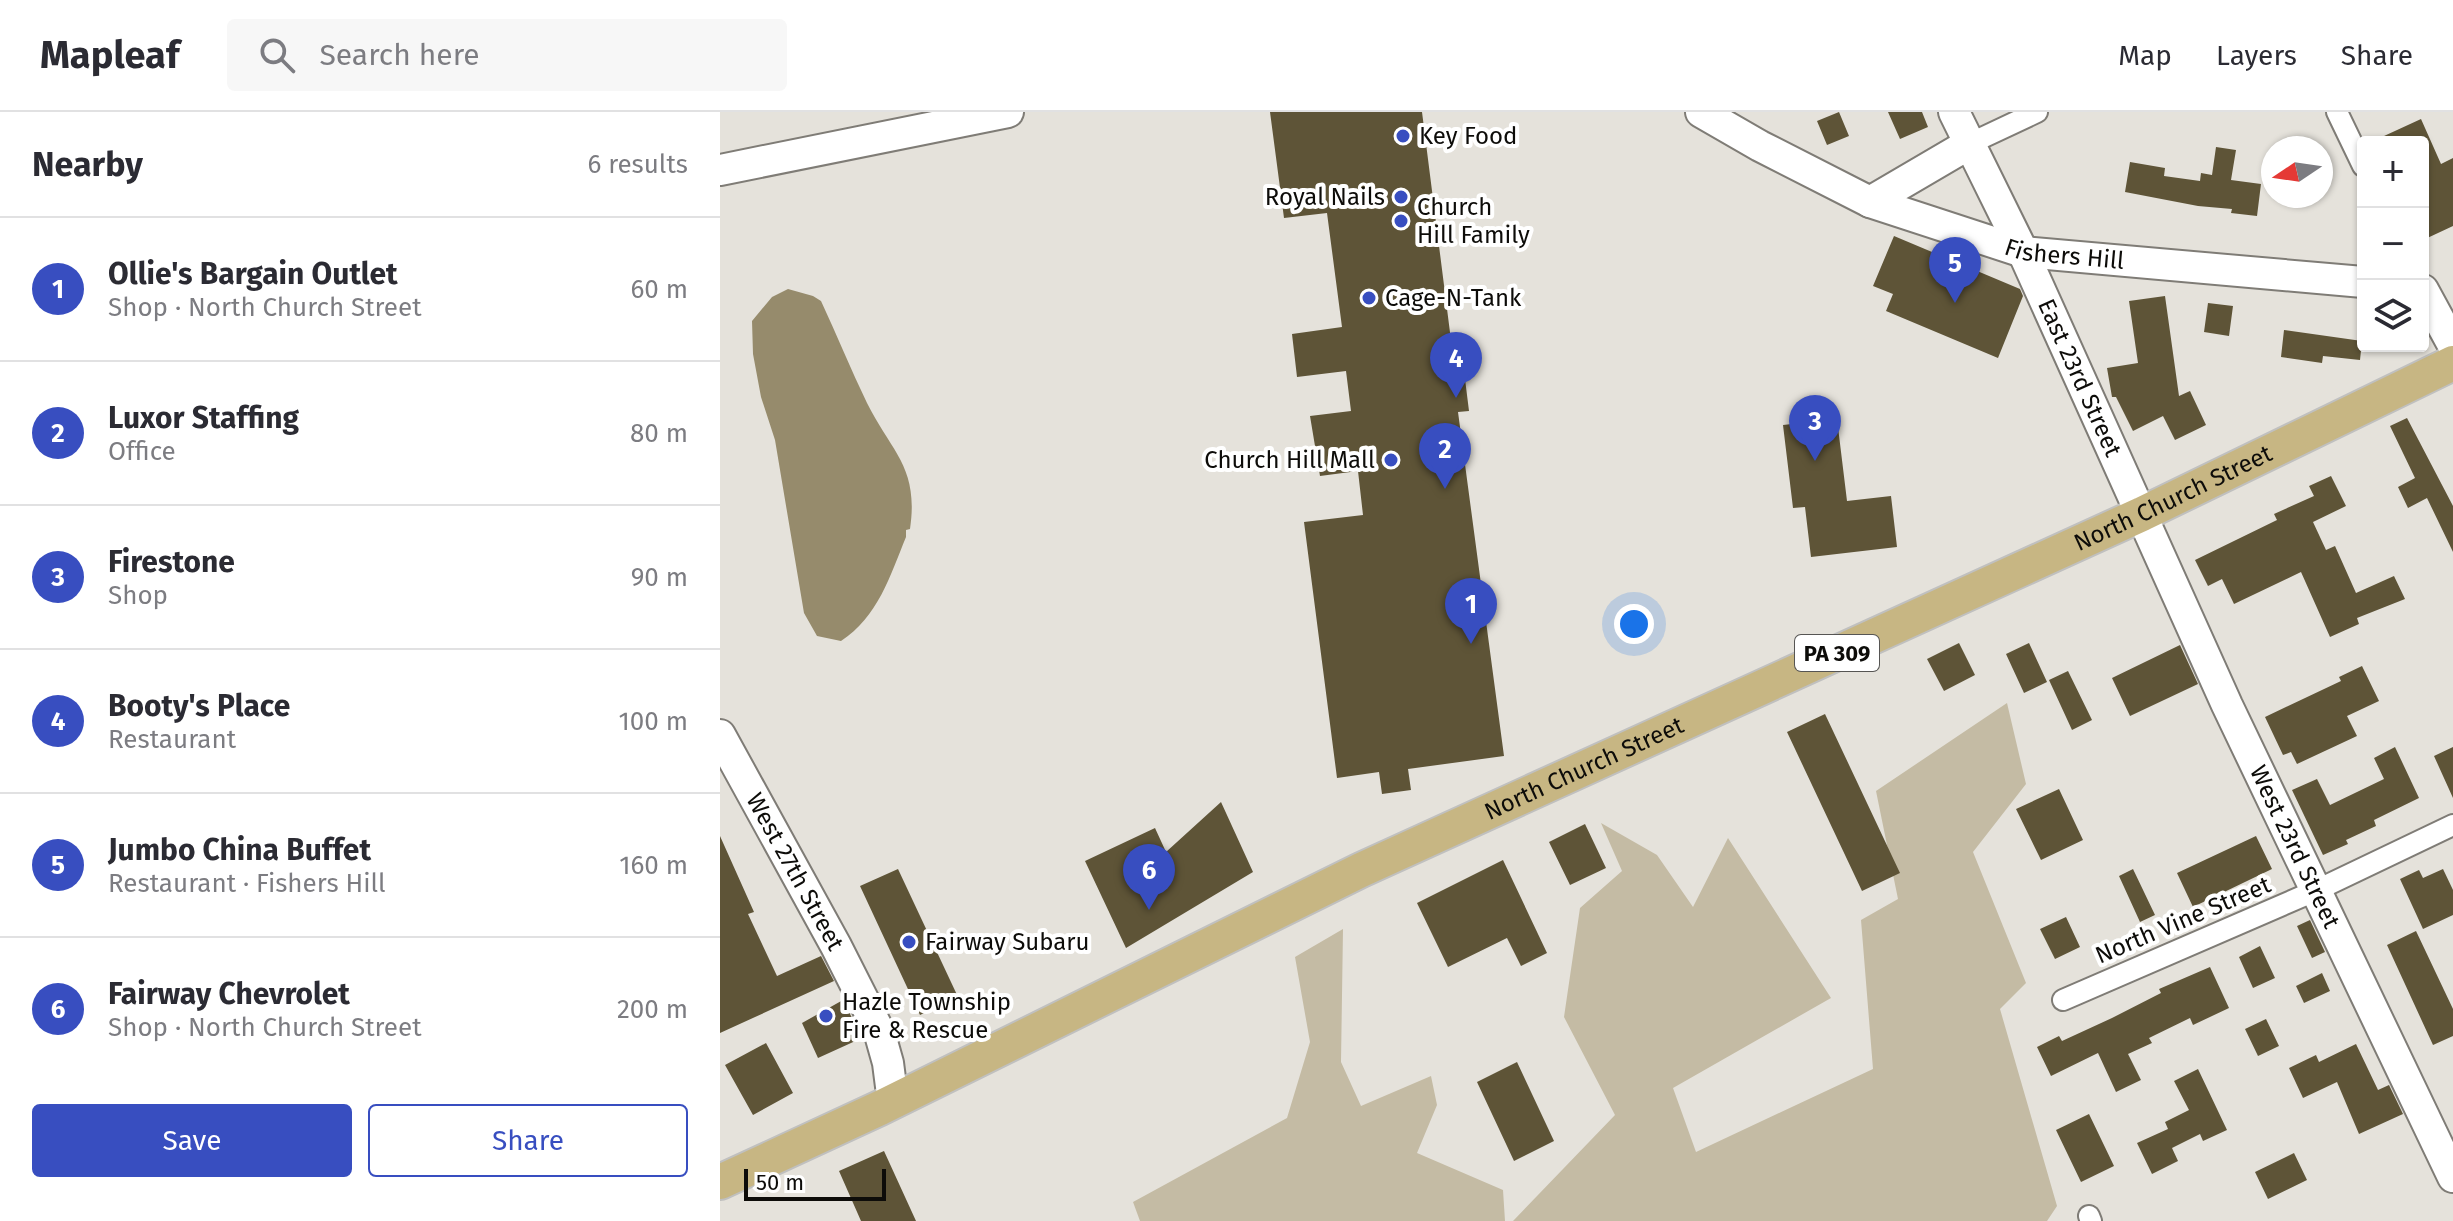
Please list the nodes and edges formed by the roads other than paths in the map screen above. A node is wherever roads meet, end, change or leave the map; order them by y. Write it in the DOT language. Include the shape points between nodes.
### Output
graph roads {
  1 [pos="1008,112"];
  2 [pos="1701,112"];
  3 [pos="1954,112"];
  4 [pos="2037,112"];
  5 [pos="2337,112"];
  6 [pos="1969,144"];
  7 [pos="2357,154"];
  8 [pos="720,170"];
  9 [pos="1870,202"];
  10 [pos="2023,252"];
  11 [pos="2357,281"];
  12 [pos="2429,290"];
  13 [pos="2453,294"];
  14 [pos="2429,300"];
  15 [pos="2453,345"];
  16 [pos="2453,363"];
  17 [pos="2142,514"];
  18 [pos="720,735"];
  19 [pos="2453,825"];
  20 [pos="2317,890"];
  21 [pos="2063,1000"];
  22 [pos="893,1102"];
  23 [pos="2453,1177"];
  24 [pos="720,1182"];
  1 -- 8 [label="street"];
  2 -- 9 [label="street, Fishers Hill"];
  3 -- 6 [label="street, East 23rd Street"];
  4 -- 6 [label="street"];
  5 -- 7 [label="street"];
  6 -- 9 [label="street"];
  6 -- 10 [label="street, East 23rd Street"];
  9 -- 10 [label="street, Fishers Hill"];
  10 -- 11 [label="street, Fishers Hill"];
  10 -- 17 [label="street, East 23rd Street"];
  12 -- 13 [label="street"];
  14 -- 15 [label="street"];
  16 -- 17 [label="main road, North Church Street / PA 309"];
  17 -- 20 [label="street, West 23rd Street"];
  17 -- 22 [label="main road, North Church Street / PA 309" via="1361,870"];
  18 -- 22 [label="street, West 27th Street" via="879,1031"];
  19 -- 20 [label="street, North Vine Street"];
  20 -- 21 [label="street, North Vine Street"];
  20 -- 23 [label="street, West 23rd Street"];
  22 -- 24 [label="main road, North Church Street / PA 309"];
}
